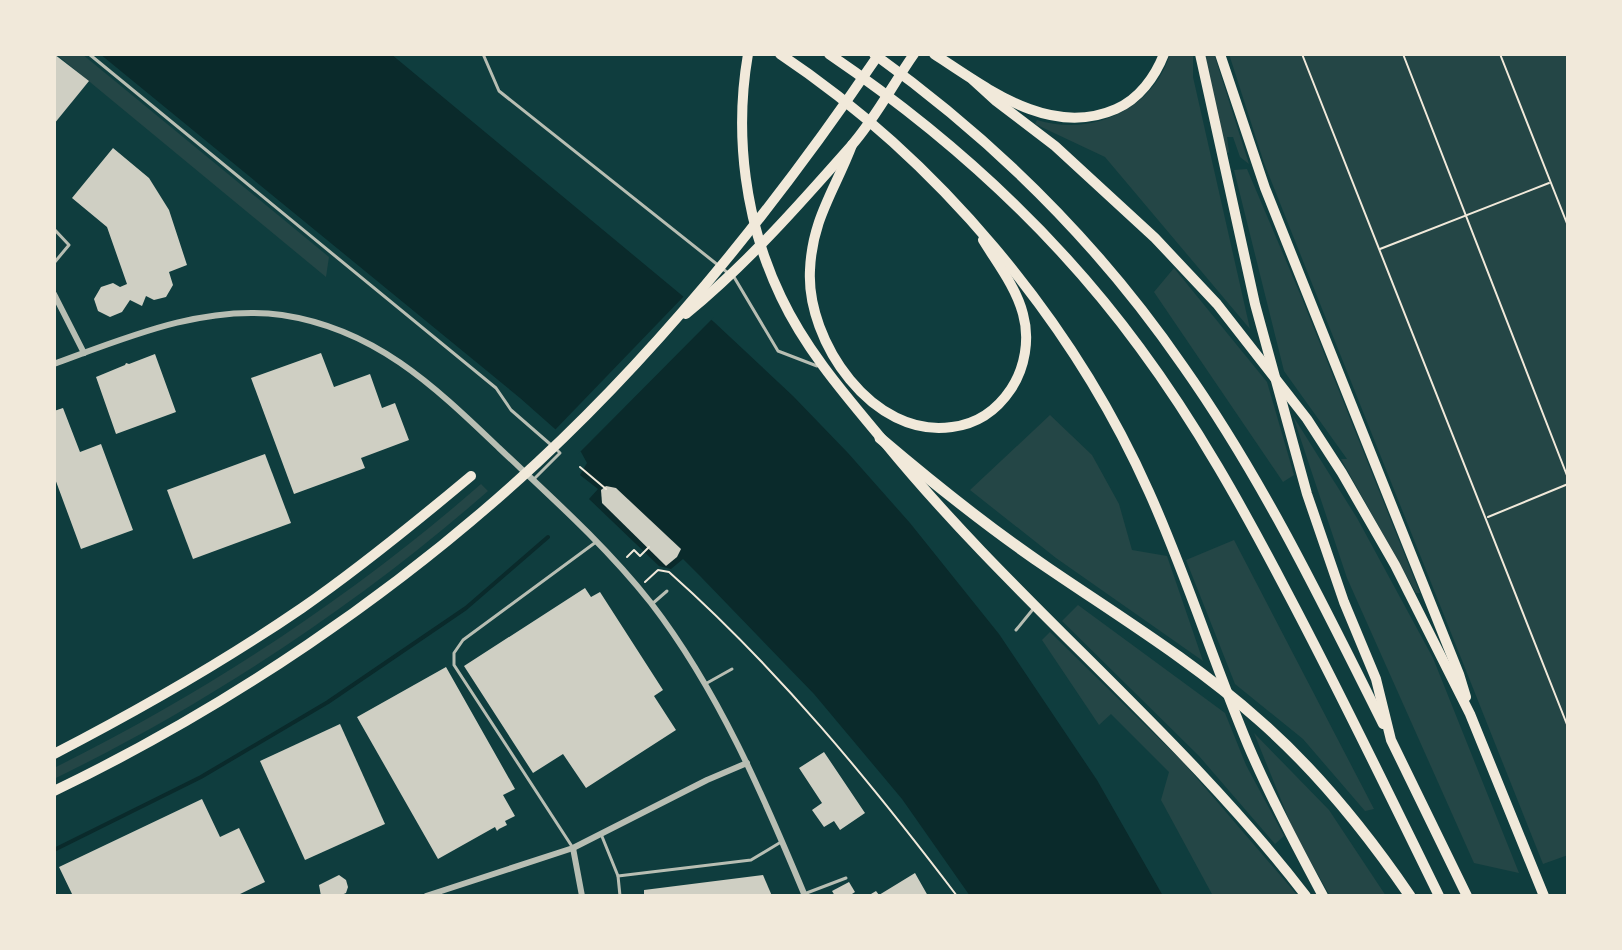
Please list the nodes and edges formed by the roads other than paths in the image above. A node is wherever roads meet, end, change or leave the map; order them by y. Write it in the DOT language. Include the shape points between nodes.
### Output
graph roads {
  1 [pos="89,54"];
  2 [pos="483,54"];
  3 [pos="780,54"];
  4 [pos="829,54"];
  5 [pos="877,54"];
  6 [pos="914,54"];
  7 [pos="934,54"];
  8 [pos="1164,54"];
  9 [pos="1200,54"];
  10 [pos="1220,54"];
  11 [pos="748,57"];
  12 [pos="973,80"];
  13 [pos="852,145"];
  14 [pos="973,224"];
  15 [pos="54,229"];
  16 [pos="54,263"];
  17 [pos="54,294"];
  18 [pos="666,330"];
  19 [pos="84,353"];
  20 [pos="54,364"];
  21 [pos="823,368"];
  22 [pos="880,438"];
  23 [pos="471,476"];
  24 [pos="533,480"];
  25 [pos="597,542"];
  26 [pos="667,591"];
  27 [pos="652,604"];
  28 [pos="1037,606"];
  29 [pos="1016,630"];
  30 [pos="732,669"];
  31 [pos="704,685"];
  32 [pos="1470,714"];
  33 [pos="1391,740"];
  34 [pos="54,754"];
  35 [pos="747,763"];
  36 [pos="54,791"];
  37 [pos="601,834"];
  38 [pos="781,842"];
  39 [pos="573,848"];
  40 [pos="618,876"];
  41 [pos="846,878"];
  42 [pos="804,895"];
  43 [pos="426,896"];
  44 [pos="582,896"];
  45 [pos="620,896"];
  46 [pos="1306,896"];
  47 [pos="1323,896"];
  48 [pos="1410,896"];
  49 [pos="1439,896"];
  50 [pos="1467,896"];
  51 [pos="1544,896"];
  1 -- 24 [label="lane" via="496,388 511,410 560,453"];
  2 -- 21 [label="lane" via="499,91 737,280 778,351"];
  3 -- 14 [label="highway" via="891,141"];
  4 -- 49 [label="highway" via="910,111 985,176 1057,248 1129,333 1238,500"];
  5 -- 18 [label="highway" via="778,196"];
  5 -- 33 [label="highway" via="1015,169 1087,243 1157,329 1247,467"];
  6 -- 13 [label="highway"];
  7 -- 12 [label="highway"];
  8 -- 12 [label="highway" via="1149,82 1131,99 1089,118 1041,114"];
  9 -- 33 [label="highway" via="1242,251 1294,453 1376,679"];
  10 -- 32 [label="highway" via="1265,188 1459,674"];
  11 -- 21 [label="highway" via="743,138 756,229 782,299"];
  12 -- 32 [label="highway" via="1118,201 1217,304 1287,391 1395,565"];
  13 -- 14 [label="highway" via="823,206 811,252 811,296 818,324 843,372 862,394 900,419 926,427 969,423 994,409 1014,384 1026,349 1017,297"];
  13 -- 18 [label="highway" via="724,283"];
  14 -- 47 [label="highway" via="1027,285 1098,392 1149,491 1262,776"];
  15 -- 16 [label="lane" via="69,245"];
  17 -- 19 [label="street"];
  18 -- 36 [label="highway" via="498,499 397,579 189,719"];
  19 -- 20 [label="street"];
  19 -- 24 [label="street" via="215,315 307,320 347,332 399,362"];
  21 -- 22 [label="highway"];
  22 -- 28 [label="highway" via="930,498"];
  22 -- 48 [label="highway" via="992,528 1201,672 1260,720 1330,793"];
  23 -- 34 [label="highway" via="303,607 183,683"];
  24 -- 25 [label="street"];
  25 -- 27 [label="street"];
  25 -- 39 [label="lane" via="463,640 454,653 454,665"];
  26 -- 27 [label="lane"];
  27 -- 31 [label="street"];
  28 -- 29 [label="lane"];
  28 -- 46 [label="highway" via="1211,782"];
  30 -- 31 [label="lane"];
  31 -- 35 [label="street"];
  32 -- 51 [label="highway"];
  33 -- 50 [label="highway"];
  35 -- 37 [label="street"];
  35 -- 38 [label="street"];
  37 -- 39 [label="street"];
  37 -- 40 [label="lane"];
  38 -- 40 [label="lane" via="751,860"];
  38 -- 42 [label="street"];
  39 -- 43 [label="street"];
  39 -- 44 [label="street"];
  40 -- 45 [label="lane"];
  41 -- 42 [label="lane"];
}
